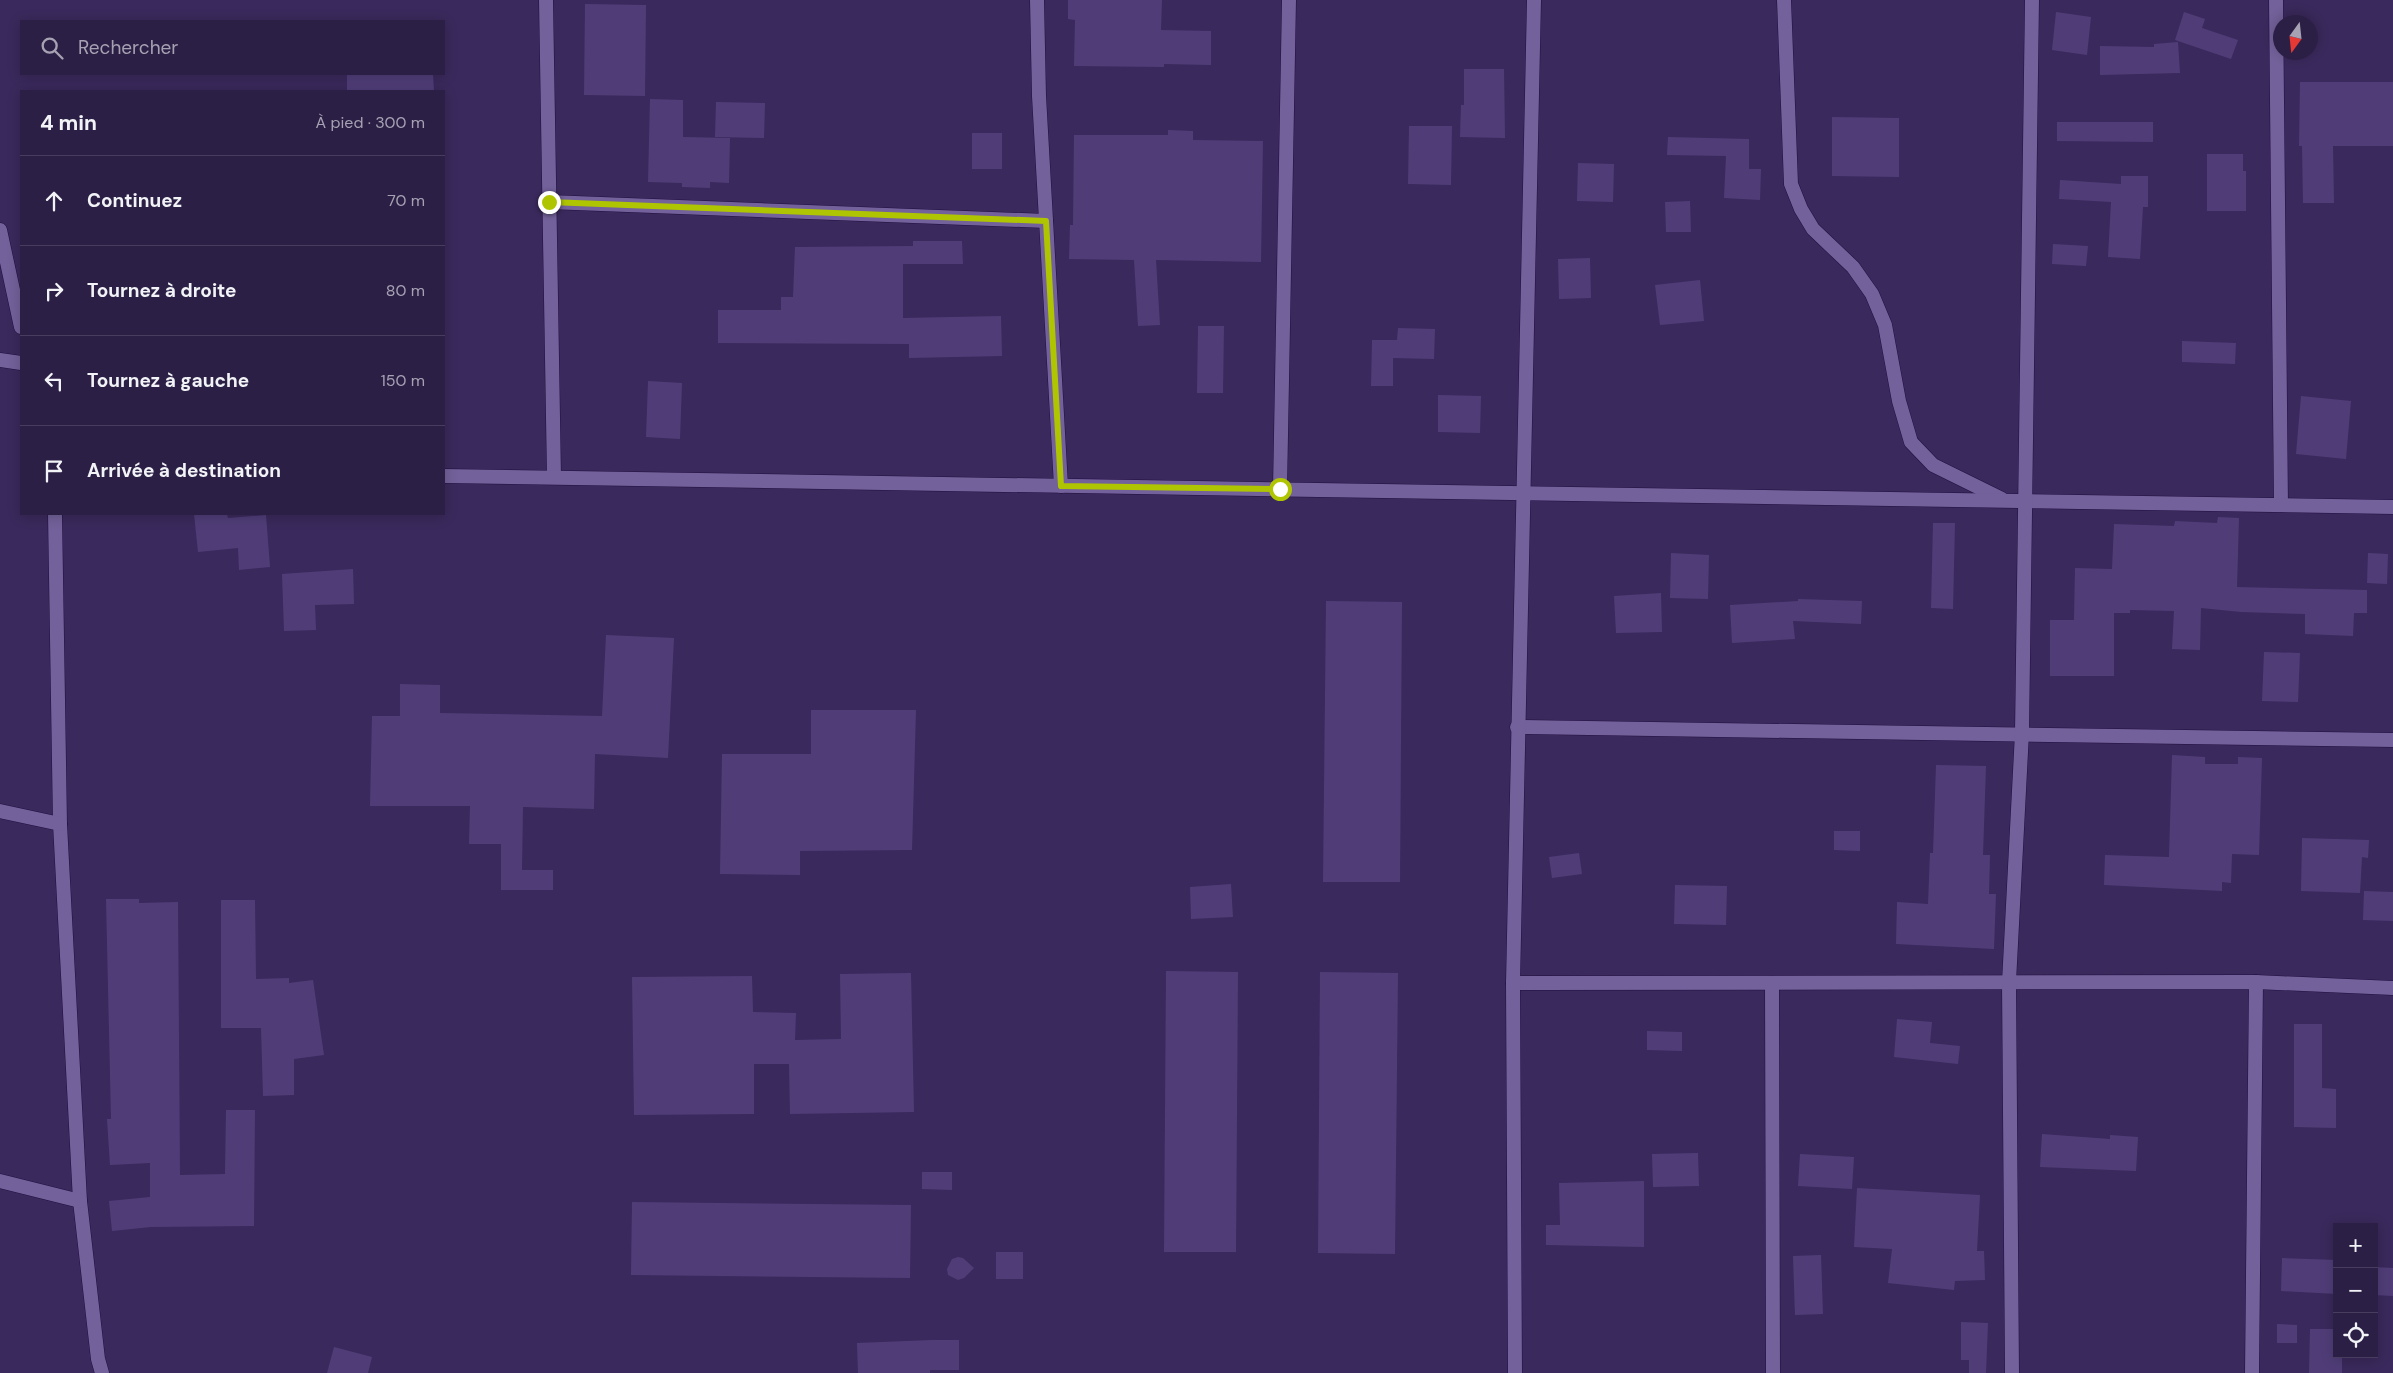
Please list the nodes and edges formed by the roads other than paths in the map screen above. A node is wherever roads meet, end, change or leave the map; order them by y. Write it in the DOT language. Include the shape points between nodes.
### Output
graph roads {
  1 [pos="546,0"];
  2 [pos="1037,0"];
  3 [pos="1289,0"];
  4 [pos="1534,0"];
  5 [pos="1784,0"];
  6 [pos="2032,0"];
  7 [pos="2276,0"];
  8 [pos="549,202"];
  9 [pos="1046,221"];
  10 [pos="0,230"];
  11 [pos="20,322"];
  12 [pos="0,360"];
  13 [pos="20,364"];
  14 [pos="445,476"];
  15 [pos="554,477"];
  16 [pos="1061,486"];
  17 [pos="1280,489"];
  18 [pos="1523,493"];
  19 [pos="2005,501"];
  20 [pos="2026,501"];
  21 [pos="2281,505"];
  22 [pos="2393,507"];
  23 [pos="55,515"];
  24 [pos="1517,727"];
  25 [pos="2022,733"];
  26 [pos="2393,740"];
  27 [pos="0,811"];
  28 [pos="60,824"];
  29 [pos="2008,982"];
  30 [pos="2256,982"];
  31 [pos="1513,983"];
  32 [pos="1772,983"];
  33 [pos="2393,988"];
  34 [pos="0,1181"];
  35 [pos="80,1201"];
  36 [pos="102,1373"];
  37 [pos="1515,1373"];
  38 [pos="1773,1373"];
  39 [pos="2012,1373"];
  40 [pos="2252,1373"];
  1 -- 8 [label="street"];
  2 -- 9 [label="street"];
  3 -- 17 [label="street"];
  4 -- 18 [label="street"];
  5 -- 19 [label="street" via="1792,184 1801,209 1813,229 1853,267 1872,294 1885,326 1899,401 1911,442 1933,465"];
  6 -- 20 [label="street"];
  7 -- 21 [label="street"];
  8 -- 9 [label="street"];
  8 -- 15 [label="street"];
  9 -- 16 [label="street"];
  10 -- 11 [label="street"];
  12 -- 13 [label="street"];
  14 -- 15 [label="street"];
  15 -- 16 [label="street"];
  16 -- 17 [label="street"];
  17 -- 18 [label="street"];
  18 -- 19 [label="street"];
  18 -- 24 [label="street"];
  19 -- 20 [label="street"];
  20 -- 21 [label="street"];
  20 -- 25 [label="street"];
  21 -- 22 [label="street"];
  23 -- 28 [label="street"];
  24 -- 25 [label="street"];
  24 -- 31 [label="street"];
  25 -- 26 [label="street"];
  25 -- 29 [label="street"];
  27 -- 28 [label="street"];
  28 -- 35 [label="street"];
  29 -- 30 [label="street"];
  29 -- 32 [label="street"];
  29 -- 39 [label="street"];
  30 -- 33 [label="street"];
  30 -- 40 [label="street"];
  31 -- 32 [label="street"];
  31 -- 37 [label="street"];
  32 -- 38 [label="street"];
  34 -- 35 [label="street"];
  35 -- 36 [label="street"];
}
